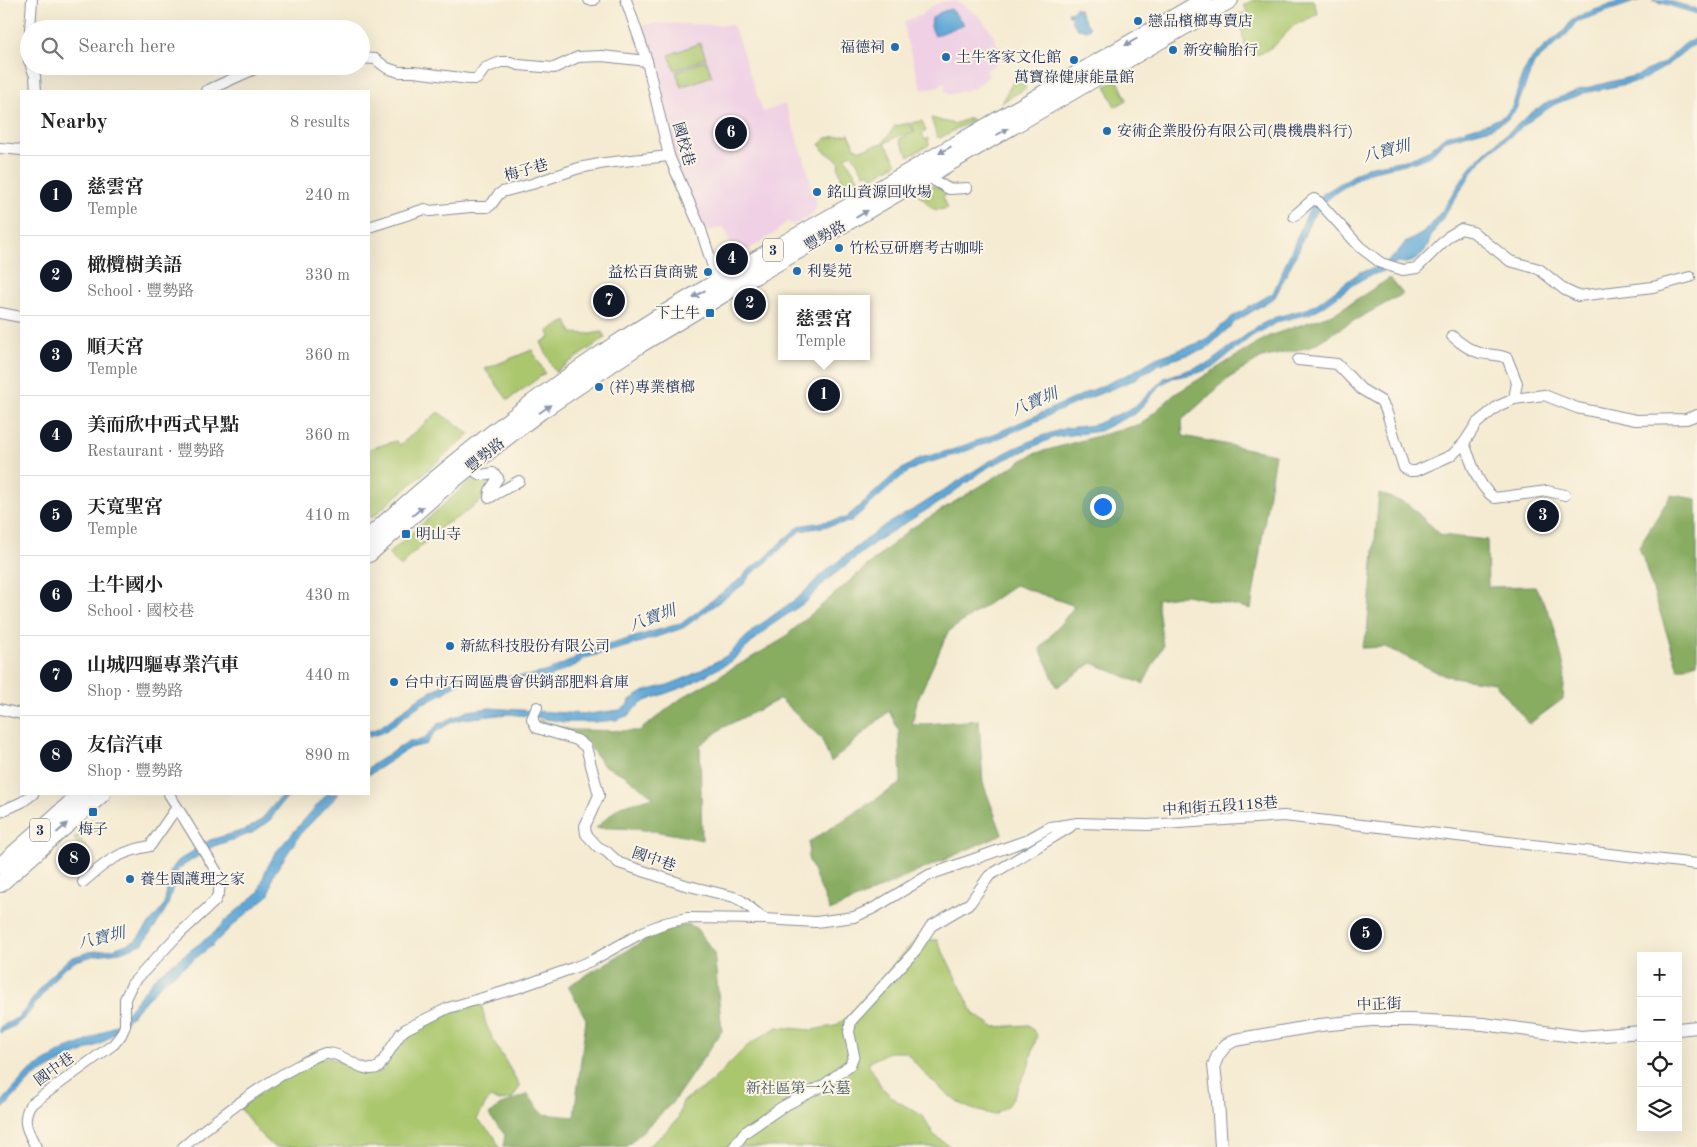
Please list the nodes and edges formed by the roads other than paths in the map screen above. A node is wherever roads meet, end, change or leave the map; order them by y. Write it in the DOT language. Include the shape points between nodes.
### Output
graph roads {
  1 [pos="32,0"];
  2 [pos="589,0"];
  3 [pos="594,0"];
  4 [pos="626,0"];
  5 [pos="1204,0"];
  6 [pos="1230,0"];
  7 [pos="31,20"];
  8 [pos="370,59"];
  9 [pos="647,61"];
  10 [pos="35,75"];
  11 [pos="241,75"];
  12 [pos="36,90"];
  13 [pos="208,90"];
  14 [pos="0,148"];
  15 [pos="20,150"];
  16 [pos="669,156"];
  17 [pos="926,176"];
  18 [pos="968,188"];
  19 [pos="1294,216"];
  20 [pos="370,227"];
  21 [pos="1690,277"];
  22 [pos="724,286"];
  23 [pos="0,313"];
  24 [pos="20,317"];
  25 [pos="1452,336"];
  26 [pos="1298,360"];
  27 [pos="1514,399"];
  28 [pos="1697,415"];
  29 [pos="1464,443"];
  30 [pos="477,473"];
  31 [pos="519,481"];
  32 [pos="1565,495"];
  33 [pos="370,536"];
  34 [pos="370,553"];
  35 [pos="537,707"];
  36 [pos="0,709"];
  37 [pos="20,714"];
  38 [pos="31,795"];
  39 [pos="80,795"];
  40 [pos="101,795"];
  41 [pos="170,795"];
  42 [pos="177,807"];
  43 [pos="0,812"];
  44 [pos="1078,823"];
  45 [pos="1697,864"];
  46 [pos="0,866"];
  47 [pos="84,882"];
  48 [pos="0,884"];
  49 [pos="764,918"];
  50 [pos="1697,1027"];
  51 [pos="1682,1029"];
  52 [pos="1637,1032"];
  53 [pos="36,1147"];
  54 [pos="183,1147"];
  55 [pos="734,1147"];
  56 [pos="1221,1147"];
  1 -- 7 [label="street"];
  2 -- 3 [label="street"];
  4 -- 9 [label="street, 國校巷"];
  5 -- 22 [label="main road, 豐勢路 / 3, one-way"];
  17 -- 6 [label="main road, 豐勢路 / 3, one-way"];
  8 -- 9 [label="street" via="399,72 469,79 477,79 485,68 500,62 554,68 578,56"];
  9 -- 16 [label="street, 國校巷"];
  10 -- 12 [label="street"];
  11 -- 13 [label="street"];
  14 -- 15 [label="street"];
  16 -- 20 [label="street, 梅子巷" via="579,168 502,192 487,207 425,209"];
  16 -- 22 [label="street, 國校巷" via="700,227 714,270"];
  17 -- 18 [label="street" via="949,189"];
  22 -- 17 [label="main road, 豐勢路 / 3, one-way"];
  19 -- 21 [label="street" via="1314,199 1360,247 1381,263 1403,270 1417,268 1449,236 1461,230 1473,232 1510,261 1539,269 1578,296 1653,287"];
  22 -- 33 [label="main road, 豐勢路 / 3, one-way" via="613,346 533,402"];
  34 -- 22 [label="main road, 豐勢路 / 3, one-way" via="440,491 541,411"];
  23 -- 24 [label="street"];
  25 -- 27 [label="street" via="1468,348 1507,358 1517,383"];
  26 -- 29 [label="street" via="1337,364 1361,389 1381,401 1404,468 1410,471 1452,455"];
  27 -- 28 [label="street" via="1544,395 1577,408 1636,420 1679,419"];
  27 -- 29 [label="street" via="1498,406 1477,423"];
  29 -- 32 [label="street" via="1479,481 1495,498 1547,491"];
  30 -- 31 [label="street" via="493,473 498,478 489,498"];
  35 -- 49 [label="street, 國中巷" via="532,719 537,728 576,740 586,747 599,795 585,826 586,834 598,847 619,863 734,897"];
  36 -- 37 [label="street"];
  38 -- 43 [label="street"];
  39 -- 46 [label="main road, 3"];
  48 -- 40 [label="main road, 3, one-way"];
  41 -- 42 [label="street"];
  42 -- 47 [label="street" via="150,846 128,850 102,865"];
  42 -- 53 [label="street, 國中巷" via="218,874 220,883 215,902 176,936 132,984 125,999 125,1026 114,1044 30,1106 25,1122"];
  44 -- 45 [label="street, 中和街五段118巷" via="1148,825 1284,816"];
  44 -- 49 [label="street, 中和街五段118巷" via="1050,827 1024,841 929,875 874,908 854,916 816,922"];
  44 -- 55 [label="street" via="989,876 970,903 931,926 916,951 851,1021 849,1032 854,1055 850,1065 824,1085 782,1107 744,1133"];
  49 -- 54 [label="street, 中和街五段118巷" via="686,918 665,923 593,960 517,988 448,1008 406,1029 375,1069 330,1053 319,1055 278,1076"];
  50 -- 51 [label="street"];
  52 -- 56 [label="street, 中正街" via="1581,1037 1483,1024 1372,1020 1320,1025 1235,1040 1226,1045 1214,1065"];
}
